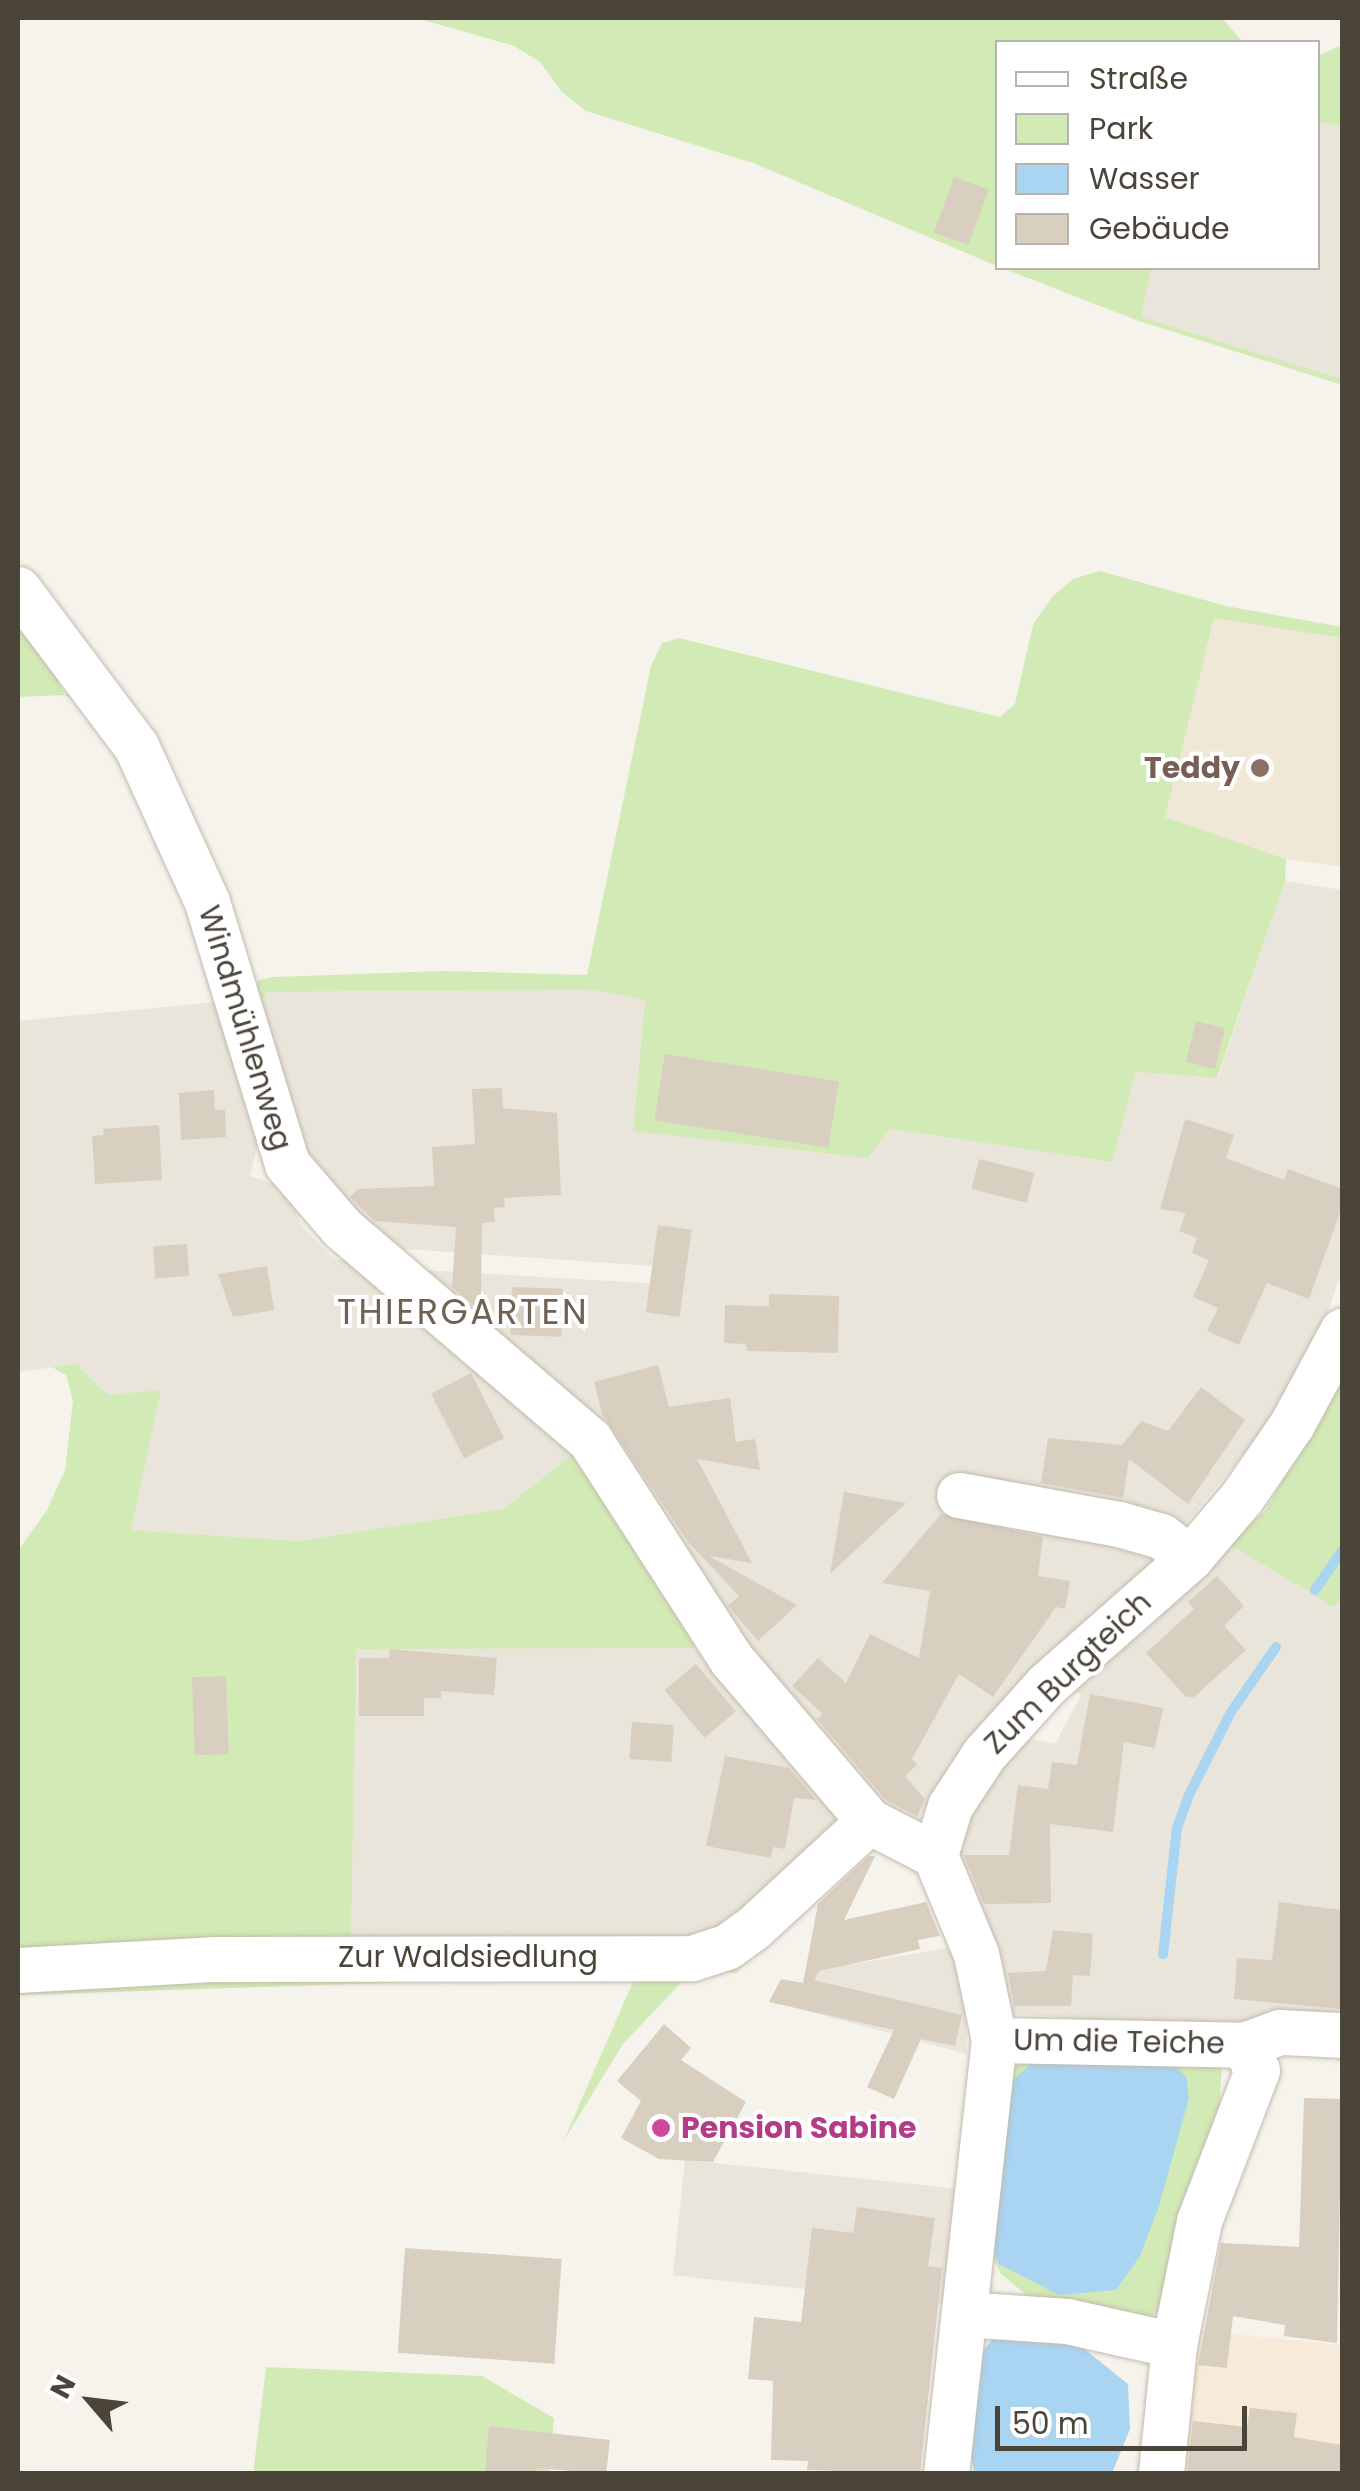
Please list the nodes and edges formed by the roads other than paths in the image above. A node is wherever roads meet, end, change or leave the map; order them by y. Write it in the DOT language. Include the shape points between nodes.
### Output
graph roads {
  1 [pos="18,589"];
  2 [pos="1342,1331"];
  3 [pos="959,1494"];
  4 [pos="1190,1558"];
  5 [pos="870,1821"];
  6 [pos="935,1855"];
  7 [pos="18,1970"];
  8 [pos="1342,2035"];
  9 [pos="994,2040"];
  10 [pos="1244,2045"];
  11 [pos="964,2314"];
  12 [pos="1174,2344"];
  13 [pos="946,2474"];
  14 [pos="1161,2474"];
  1 -- 5 [label="street, Windmühlenweg" via="136,746 207,902 287,1164 354,1240 590,1440 732,1660"];
  2 -- 4 [label="street, Zum Burgteich" via="1292,1424"];
  3 -- 4 [label="street" via="1119,1524 1161,1536"];
  4 -- 6 [label="street, Zum Burgteich" via="1047,1684 984,1754 950,1806"];
  5 -- 6 [label="street, Windmühlenweg"];
  5 -- 7 [label="street, Zur Waldsiedlung" via="753,1928 728,1946 692,1958 213,1958"];
  6 -- 9 [label="street" via="976,1954"];
  8 -- 10 [label="street, Um die Teiche" via="1280,2032"];
  9 -- 10 [label="street, Um die Teiche"];
  9 -- 11 [label="street"];
  10 -- 12 [label="street, Um die Teiche" via="1257,2070 1200,2221"];
  11 -- 12 [label="street" via="1067,2321"];
  11 -- 13 [label="street"];
  12 -- 14 [label="street, Um die Teiche"];
}
